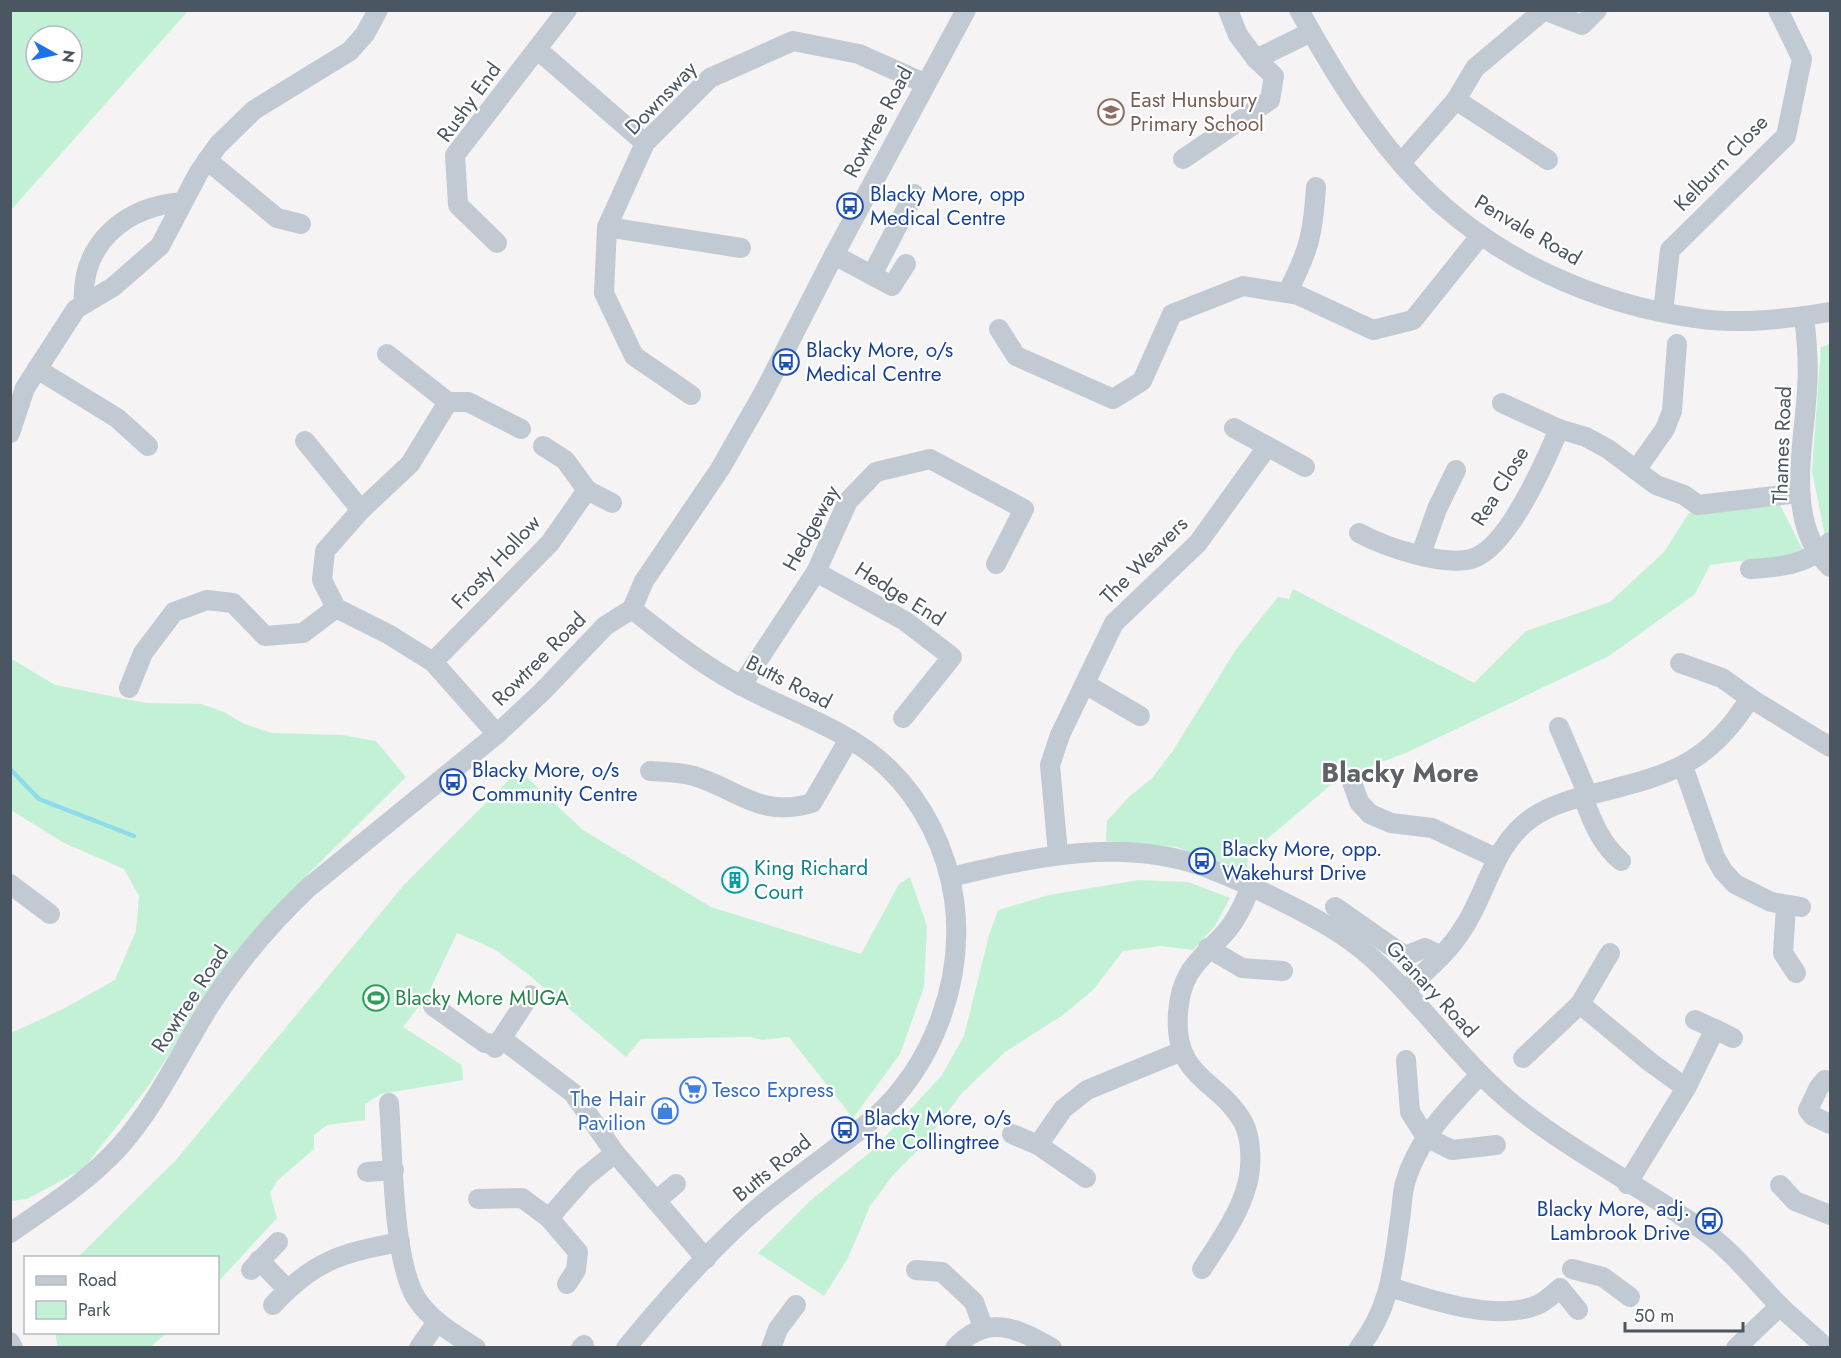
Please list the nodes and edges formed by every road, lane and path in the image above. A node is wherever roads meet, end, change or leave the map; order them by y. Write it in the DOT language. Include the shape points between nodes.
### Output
graph roads {
  1 [pos="378,10"];
  2 [pos="567,10"];
  3 [pos="966,10"];
  4 [pos="1228,10"];
  5 [pos="1299,10"];
  6 [pos="1544,10"];
  7 [pos="1597,10"];
  8 [pos="1778,10"];
  9 [pos="1311,32"];
  10 [pos="538,50"];
  11 [pos="1256,59"];
  12 [pos="926,84"];
  13 [pos="1456,100"];
  14 [pos="645,143"];
  15 [pos="1183,159"];
  16 [pos="207,160"];
  17 [pos="1548,160"];
  18 [pos="1401,163"];
  19 [pos="1316,186"];
  20 [pos="914,194"];
  21 [pos="183,202"];
  22 [pos="301,224"];
  23 [pos="607,227"];
  24 [pos="1481,236"];
  25 [pos="497,243"];
  26 [pos="741,248"];
  27 [pos="834,255"];
  28 [pos="906,264"];
  29 [pos="872,275"];
  30 [pos="1287,293"];
  31 [pos="84,304"];
  32 [pos="1663,312"];
  33 [pos="1830,312"];
  34 [pos="1804,316"];
  35 [pos="999,329"];
  36 [pos="1677,344"];
  37 [pos="387,354"];
  38 [pos="37,369"];
  39 [pos="691,395"];
  40 [pos="448,402"];
  41 [pos="1502,403"];
  42 [pos="1234,428"];
  43 [pos="521,429"];
  44 [pos="1559,429"];
  45 [pos="10,433"];
  46 [pos="305,441"];
  47 [pos="148,446"];
  48 [pos="543,446"];
  49 [pos="1267,447"];
  50 [pos="1305,467"];
  51 [pos="1456,470"];
  52 [pos="1636,470"];
  53 [pos="588,490"];
  54 [pos="1799,494"];
  55 [pos="612,503"];
  56 [pos="361,510"];
  57 [pos="1359,533"];
  58 [pos="1421,554"];
  59 [pos="1826,554"];
  60 [pos="996,564"];
  61 [pos="1750,569"];
  62 [pos="816,572"];
  63 [pos="336,608"];
  64 [pos="632,609"];
  65 [pos="433,662"];
  66 [pos="1680,663"];
  67 [pos="1085,684"];
  68 [pos="741,686"];
  69 [pos="129,688"];
  70 [pos="1750,698"];
  71 [pos="1140,716"];
  72 [pos="903,718"];
  73 [pos="1559,727"];
  74 [pos="497,734"];
  75 [pos="849,739"];
  76 [pos="1830,747"];
  77 [pos="1683,766"];
  78 [pos="650,771"];
  79 [pos="1352,782"];
  80 [pos="1585,796"];
  81 [pos="1058,854"];
  82 [pos="1496,858"];
  83 [pos="1621,861"];
  84 [pos="951,877"];
  85 [pos="10,884"];
  86 [pos="1251,886"];
  87 [pos="1335,907"];
  88 [pos="50,914"];
  89 [pos="1208,948"];
  90 [pos="1610,953"];
  91 [pos="1441,956"];
  92 [pos="1282,971"];
  93 [pos="1796,973"];
  94 [pos="1405,990"];
  95 [pos="530,995"];
  96 [pos="1580,1004"];
  97 [pos="433,1006"];
  98 [pos="1695,1020"];
  99 [pos="1715,1029"];
  100 [pos="1733,1038"];
  101 [pos="497,1046"];
  102 [pos="1182,1051"];
  103 [pos="1523,1058"];
  104 [pos="1406,1060"];
  105 [pos="1480,1075"];
  106 [pos="1830,1081"];
  107 [pos="1686,1088"];
  108 [pos="389,1103"];
  109 [pos="1830,1124"];
  110 [pos="1012,1134"];
  111 [pos="1426,1137"];
  112 [pos="1038,1145"];
  113 [pos="1496,1145"];
  114 [pos="615,1153"];
  115 [pos="394,1170"];
  116 [pos="367,1172"];
  117 [pos="1086,1178"];
  118 [pos="676,1184"];
  119 [pos="1627,1184"];
  120 [pos="1780,1185"];
  121 [pos="478,1199"];
  122 [pos="656,1202"];
  123 [pos="1830,1215"];
  124 [pos="549,1218"];
  125 [pos="10,1233"];
  126 [pos="278,1242"];
  127 [pos="400,1242"];
  128 [pos="706,1259"];
  129 [pos="1202,1269"];
  130 [pos="916,1270"];
  131 [pos="567,1284"];
  132 [pos="1390,1287"];
  133 [pos="1560,1288"];
  134 [pos="287,1289"];
  135 [pos="1630,1297"];
  136 [pos="273,1305"];
  137 [pos="796,1305"];
  138 [pos="1780,1306"];
  139 [pos="1578,1310"];
  140 [pos="437,1322"];
  141 [pos="983,1327"];
  142 [pos="775,1338"];
  143 [pos="10,1342"];
  144 [pos="13,1347"];
  145 [pos="419,1347"];
  146 [pos="476,1347"];
  147 [pos="629,1347"];
  148 [pos="955,1347"];
  149 [pos="1052,1347"];
  150 [pos="1359,1347"];
  151 [pos="1736,1347"];
  152 [pos="1826,1347"];
  1 -- 16 [label="street" via="350,51 254,110"];
  2 -- 10 [label="street, Rushy End"];
  3 -- 12 [label="street, Rowtree Road"];
  4 -- 11 [label="street" via="1238,35"];
  5 -- 9 [label="street, Penvale Road"];
  6 -- 7 [label="street" via="1582,25"];
  6 -- 13 [label="street" via="1476,68"];
  8 -- 32 [label="street, Kelburn Close" via="1802,59 1786,136 1670,250"];
  9 -- 11 [label="street"];
  9 -- 18 [label="street, Penvale Road" via="1354,100"];
  10 -- 14 [label="street"];
  10 -- 25 [label="street, Rushy End" via="455,155 458,205"];
  11 -- 15 [label="street" via="1274,76 1270,100"];
  12 -- 14 [label="street, Downsway" via="859,54 793,41 710,78"];
  12 -- 27 [label="street, Rowtree Road"];
  13 -- 17 [label="street"];
  13 -- 18 [label="street"];
  14 -- 23 [label="street, Downsway"];
  16 -- 21 [label="street"];
  16 -- 22 [label="street" via="278,218"];
  18 -- 24 [label="street, Penvale Road"];
  19 -- 30 [label="street" via="1313,232"];
  20 -- 29 [label="street"];
  21 -- 31 [label="street" via="160,246 113,287"];
  21 -- 31 [label="street" via="142,210 111,228 83,284"];
  23 -- 26 [label="street"];
  23 -- 39 [label="street, Downsway" via="603,293 634,356"];
  24 -- 30 [label="street" via="1413,320 1373,330"];
  24 -- 32 [label="street, Penvale Road" via="1551,276 1610,299"];
  27 -- 29 [label="street"];
  27 -- 64 [label="street, Rowtree Road" via="764,392 720,469 644,580"];
  28 -- 29 [label="street" via="892,286"];
  30 -- 35 [label="street" via="1243,286 1172,314 1142,381 1113,399 1016,356"];
  31 -- 38 [label="street" via="76,309"];
  32 -- 34 [label="street, Penvale Road" via="1696,319"];
  33 -- 34 [label="street, Penvale Road"];
  34 -- 54 [label="street, Thames Road" via="1809,356"];
  36 -- 52 [label="street" via="1672,411 1665,429"];
  37 -- 40 [label="street"];
  38 -- 45 [label="street"];
  38 -- 47 [label="street" via="117,418"];
  40 -- 43 [label="street" via="468,402"];
  40 -- 56 [label="street" via="410,464"];
  41 -- 44 [label="street, Rea Close"];
  42 -- 49 [label="street"];
  44 -- 52 [label="street, Rea Close" via="1586,437"];
  44 -- 58 [label="street, Rea Close" via="1538,478 1494,543 1476,557 1458,561"];
  46 -- 56 [label="street"];
  48 -- 53 [label="street" via="565,460"];
  49 -- 50 [label="street"];
  49 -- 67 [label="street, The Weavers" via="1198,543 1114,623"];
  51 -- 58 [label="street"];
  52 -- 54 [label="street, Rea Close" via="1656,485 1684,495 1698,505"];
  53 -- 55 [label="street"];
  53 -- 65 [label="street, Frosty Hollow" via="550,543"];
  54 -- 59 [label="street, Thames Road" via="1804,522"];
  56 -- 63 [label="street" via="326,551 322,580"];
  57 -- 58 [label="street, Rea Close" via="1378,543"];
  59 -- 61 [label="street" via="1788,566"];
  60 -- 62 [label="street, Hedgeway" via="1024,509 930,459 876,472 848,501"];
  62 -- 68 [label="street, Hedgeway"];
  62 -- 72 [label="street, Hedge End" via="905,621 952,657"];
  63 -- 65 [label="street"];
  63 -- 69 [label="street" via="303,633 265,636 233,603 207,600 174,612 143,653"];
  64 -- 68 [label="street, Butts Road" via="698,660"];
  64 -- 74 [label="street, Rowtree Road" via="606,626"];
  65 -- 74 [label="street"];
  66 -- 70 [label="street" via="1722,678"];
  67 -- 71 [label="street"];
  67 -- 81 [label="street, The Weavers" via="1050,765"];
  68 -- 75 [label="street, Butts Road"];
  70 -- 76 [label="street"];
  70 -- 77 [label="street" via="1733,725 1712,747"];
  73 -- 80 [label="street"];
  74 -- 125 [label="street, Rowtree Road" via="285,910 239,963 154,1101 121,1145 81,1184"];
  75 -- 78 [label="street" via="812,803 790,809 742,799 696,776"];
  75 -- 84 [label="street, Butts Road" via="886,767 914,798"];
  77 -- 80 [label="street" via="1645,781"];
  77 -- 93 [label="street" via="1723,871 1735,884 1793,907 1784,933 1783,953"];
  79 -- 82 [label="street" via="1359,802 1370,814 1391,823 1432,828"];
  80 -- 82 [label="street" via="1557,803 1532,817 1512,835"];
  80 -- 83 [label="street" via="1591,820 1608,850"];
  81 -- 84 [label="street, Granary Road"];
  81 -- 86 [label="street, Granary Road" via="1118,852 1161,856 1204,867"];
  82 -- 91 [label="street" via="1478,904"];
  84 -- 128 [label="street, Butts Road" via="956,917 955,959 942,1016 914,1071 874,1118 757,1209"];
  85 -- 88 [label="street"];
  86 -- 89 [label="street" via="1235,919"];
  86 -- 94 [label="street, Granary Road" via="1340,933"];
  87 -- 91 [label="street" via="1405,956 1425,948"];
  89 -- 92 [label="street" via="1242,968"];
  89 -- 102 [label="street" via="1182,986 1178,1015"];
  90 -- 96 [label="street"];
  91 -- 94 [label="street"];
  94 -- 105 [label="street, Granary Road"];
  95 -- 101 [label="street"];
  96 -- 103 [label="street"];
  96 -- 107 [label="street"];
  97 -- 101 [label="street" via="485,1043"];
  98 -- 99 [label="street"];
  99 -- 100 [label="street"];
  99 -- 107 [label="street"];
  101 -- 114 [label="street" via="573,1093"];
  102 -- 112 [label="street" via="1087,1090 1063,1109"];
  102 -- 129 [label="street" via="1192,1070 1244,1123 1250,1153 1248,1184 1237,1213"];
  104 -- 111 [label="street" via="1410,1112"];
  105 -- 111 [label="street"];
  105 -- 119 [label="street, Granary Road" via="1519,1109"];
  106 -- 109 [label="street" via="1825,1080 1819,1087 1808,1110"];
  107 -- 119 [label="street"];
  108 -- 115 [label="street"];
  110 -- 112 [label="street"];
  111 -- 113 [label="street" via="1452,1150"];
  111 -- 132 [label="street" via="1416,1152 1405,1185"];
  112 -- 117 [label="street"];
  114 -- 122 [label="street"];
  114 -- 124 [label="street" via="584,1178"];
  115 -- 116 [label="street"];
  115 -- 127 [label="street"];
  118 -- 122 [label="street"];
  119 -- 138 [label="street, Granary Road" via="1712,1236"];
  120 -- 123 [label="street" via="1795,1201"];
  121 -- 124 [label="street" via="522,1198"];
  122 -- 128 [label="street"];
  124 -- 131 [label="street" via="578,1252 576,1270"];
  126 -- 134 [label="street" via="260,1267"];
  127 -- 134 [label="street" via="324,1261"];
  127 -- 140 [label="street" via="416,1298"];
  128 -- 147 [label="street, Butts Road"];
  130 -- 141 [label="street" via="942,1272 974,1302"];
  132 -- 133 [label="street" via="1463,1307 1517,1310 1539,1305"];
  132 -- 150 [label="street" via="1381,1314"];
  133 -- 135 [label="street" via="1574,1266 1603,1277"];
  133 -- 139 [label="street"];
  134 -- 136 [label="street"];
  137 -- 142 [label="street"];
  138 -- 151 [label="street"];
  138 -- 152 [label="street, Granary Road"];
  140 -- 145 [label="street"];
  140 -- 146 [label="street"];
  141 -- 148 [label="street"];
  141 -- 149 [label="street" via="1018,1329"];
  143 -- 144 [label="street"];
}
